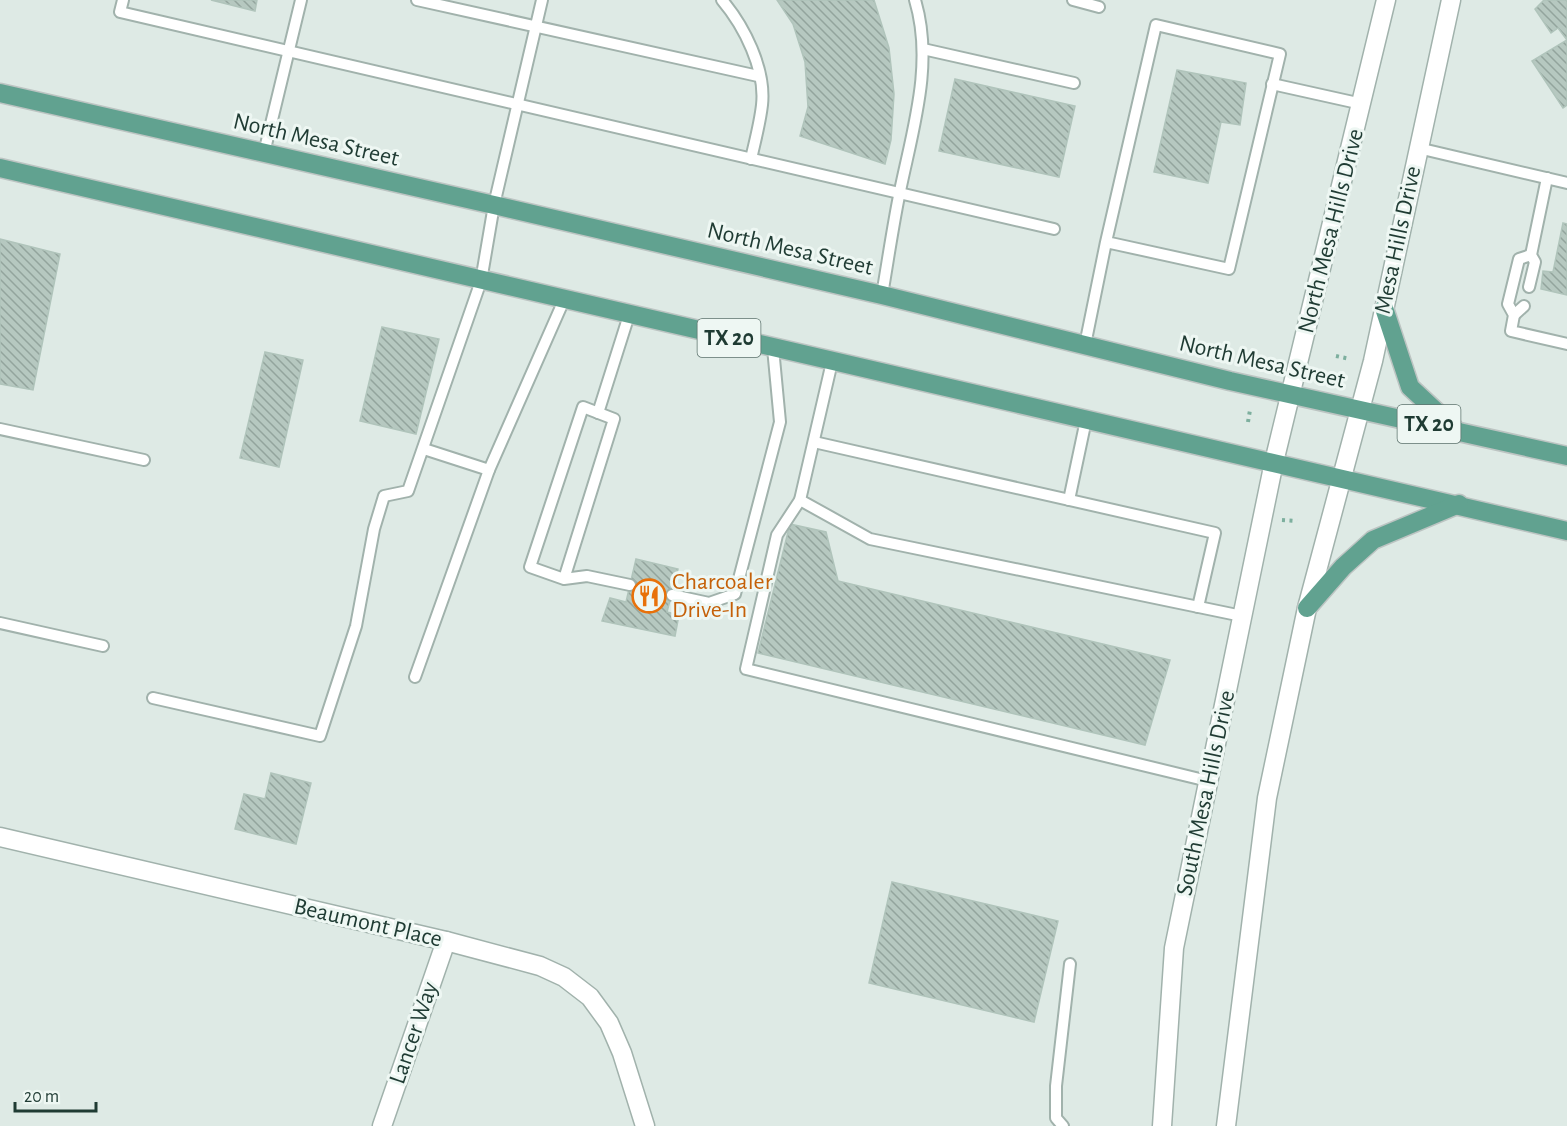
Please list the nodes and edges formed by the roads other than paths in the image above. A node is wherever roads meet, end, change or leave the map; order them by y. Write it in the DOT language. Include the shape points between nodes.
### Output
graph roads {
  1 [pos="123,0"];
  2 [pos="301,0"];
  3 [pos="417,0"];
  4 [pos="542,0"];
  5 [pos="722,0"];
  6 [pos="915,0"];
  7 [pos="1073,0"];
  8 [pos="1386,0"];
  9 [pos="1450,0"];
  10 [pos="1099,7"];
  11 [pos="536,26"];
  12 [pos="923,49"];
  13 [pos="290,51"];
  14 [pos="758,76"];
  15 [pos="1074,83"];
  16 [pos="1272,84"];
  17 [pos="0,93"];
  18 [pos="1362,104"];
  19 [pos="517,105"];
  20 [pos="1418,148"];
  21 [pos="264,153"];
  22 [pos="751,159"];
  23 [pos="0,168"];
  24 [pos="1547,178"];
  25 [pos="1567,183"];
  26 [pos="899,194"];
  27 [pos="494,205"];
  28 [pos="1054,229"];
  29 [pos="1106,242"];
  30 [pos="1531,255"];
  31 [pos="482,281"];
  32 [pos="1529,287"];
  33 [pos="882,295"];
  34 [pos="564,300"];
  35 [pos="1524,306"];
  36 [pos="1383,308"];
  37 [pos="629,315"];
  38 [pos="1514,315"];
  39 [pos="1567,344"];
  40 [pos="1085,345"];
  41 [pos="773,348"];
  42 [pos="832,362"];
  43 [pos="1291,394"];
  44 [pos="1359,409"];
  45 [pos="598,413"];
  46 [pos="1086,420"];
  47 [pos="0,429"];
  48 [pos="1456,429"];
  49 [pos="814,442"];
  50 [pos="424,449"];
  51 [pos="1567,456"];
  52 [pos="144,460"];
  53 [pos="1274,462"];
  54 [pos="489,470"];
  55 [pos="1341,478"];
  56 [pos="800,500"];
  57 [pos="1069,500"];
  58 [pos="1459,504"];
  59 [pos="1567,531"];
  60 [pos="564,579"];
  61 [pos="630,585"];
  62 [pos="672,594"];
  63 [pos="1198,607"];
  64 [pos="1307,608"];
  65 [pos="1242,616"];
  66 [pos="0,623"];
  67 [pos="103,646"];
  68 [pos="415,677"];
  69 [pos="153,698"];
  70 [pos="1208,781"];
  71 [pos="0,837"];
  72 [pos="446,941"];
  73 [pos="1070,963"];
  74 [pos="382,1126"];
  75 [pos="645,1126"];
  76 [pos="1063,1126"];
  77 [pos="1162,1126"];
  78 [pos="1226,1126"];
  1 -- 13 [label="lane" via="120,12"];
  2 -- 13 [label="lane"];
  3 -- 11 [label="lane"];
  4 -- 11 [label="lane"];
  5 -- 14 [label="lane" via="738,19 752,47"];
  6 -- 12 [label="lane"];
  7 -- 10 [label="lane"];
  8 -- 18 [label="street, North Mesa Hills Drive"];
  9 -- 20 [label="street, Mesa Hills Drive"];
  11 -- 14 [label="lane"];
  11 -- 19 [label="lane"];
  12 -- 15 [label="lane"];
  12 -- 26 [label="lane" via="921,93"];
  13 -- 19 [label="lane"];
  13 -- 21 [label="lane"];
  14 -- 22 [label="lane" via="762,103"];
  16 -- 18 [label="lane"];
  16 -- 29 [label="lane" via="1229,269"];
  16 -- 29 [label="lane" via="1280,54 1156,25"];
  17 -- 21 [label="main road, North Mesa Street / TX 20"];
  18 -- 43 [label="street, North Mesa Hills Drive"];
  19 -- 22 [label="lane"];
  19 -- 27 [label="lane"];
  20 -- 24 [label="lane"];
  20 -- 36 [label="street, Mesa Hills Drive"];
  21 -- 27 [label="main road, North Mesa Street / TX 20"];
  22 -- 26 [label="lane"];
  23 -- 31 [label="main road, TX 20"];
  24 -- 25 [label="lane"];
  24 -- 30 [label="lane"];
  26 -- 28 [label="lane"];
  26 -- 33 [label="lane"];
  27 -- 31 [label="lane"];
  27 -- 33 [label="main road, North Mesa Street / TX 20"];
  29 -- 40 [label="lane"];
  30 -- 32 [label="lane" via="1535,262"];
  30 -- 38 [label="lane" via="1520,259 1508,304"];
  31 -- 34 [label="main road, TX 20"];
  31 -- 50 [label="lane"];
  33 -- 40 [label="main road, North Mesa Street / TX 20"];
  34 -- 37 [label="main road, TX 20"];
  34 -- 54 [label="lane"];
  35 -- 38 [label="lane"];
  36 -- 44 [label="street, Mesa Hills Drive"];
  36 -- 48 [label="main road" via="1410,387"];
  37 -- 41 [label="main road, TX 20"];
  37 -- 45 [label="lane"];
  38 -- 39 [label="lane" via="1511,331"];
  40 -- 43 [label="main road, North Mesa Street / TX 20"];
  41 -- 42 [label="main road, TX 20"];
  41 -- 62 [label="lane" via="780,422 735,594 709,603"];
  42 -- 46 [label="main road, TX 20"];
  42 -- 49 [label="lane"];
  43 -- 44 [label="main road, North Mesa Street / TX 20"];
  43 -- 53 [label="street, North Mesa Hills Drive"];
  44 -- 48 [label="main road, North Mesa Street / TX 20"];
  44 -- 55 [label="street, Mesa Hills Drive"];
  45 -- 60 [label="lane" via="614,419"];
  45 -- 60 [label="lane" via="583,407 530,567"];
  46 -- 53 [label="main road, TX 20"];
  46 -- 57 [label="lane"];
  47 -- 52 [label="lane"];
  48 -- 51 [label="main road, North Mesa Street / TX 20"];
  49 -- 56 [label="lane"];
  49 -- 57 [label="lane"];
  50 -- 54 [label="lane"];
  50 -- 69 [label="lane" via="408,491 384,496 374,529 357,626 320,736"];
  53 -- 55 [label="main road, TX 20"];
  53 -- 65 [label="street, South Mesa Hills Drive"];
  54 -- 68 [label="lane"];
  55 -- 58 [label="main road, TX 20"];
  55 -- 64 [label="street"];
  56 -- 63 [label="lane" via="870,539"];
  56 -- 70 [label="lane" via="777,535 746,669"];
  57 -- 63 [label="lane" via="1215,533"];
  58 -- 59 [label="main road, TX 20"];
  58 -- 64 [label="main road" via="1372,540 1342,567"];
  60 -- 61 [label="lane" via="587,576"];
  63 -- 65 [label="lane"];
  64 -- 78 [label="street" via="1267,798"];
  65 -- 70 [label="street, South Mesa Hills Drive"];
  66 -- 67 [label="lane"];
  70 -- 77 [label="street, South Mesa Hills Drive" via="1174,948"];
  71 -- 72 [label="street, Beaumont Place"];
  72 -- 74 [label="street, Lancer Way"];
  72 -- 75 [label="street, Beaumont Place" via="540,966 564,977 590,997 613,1033"];
  73 -- 76 [label="lane" via="1056,1086 1056,1118"];
}
